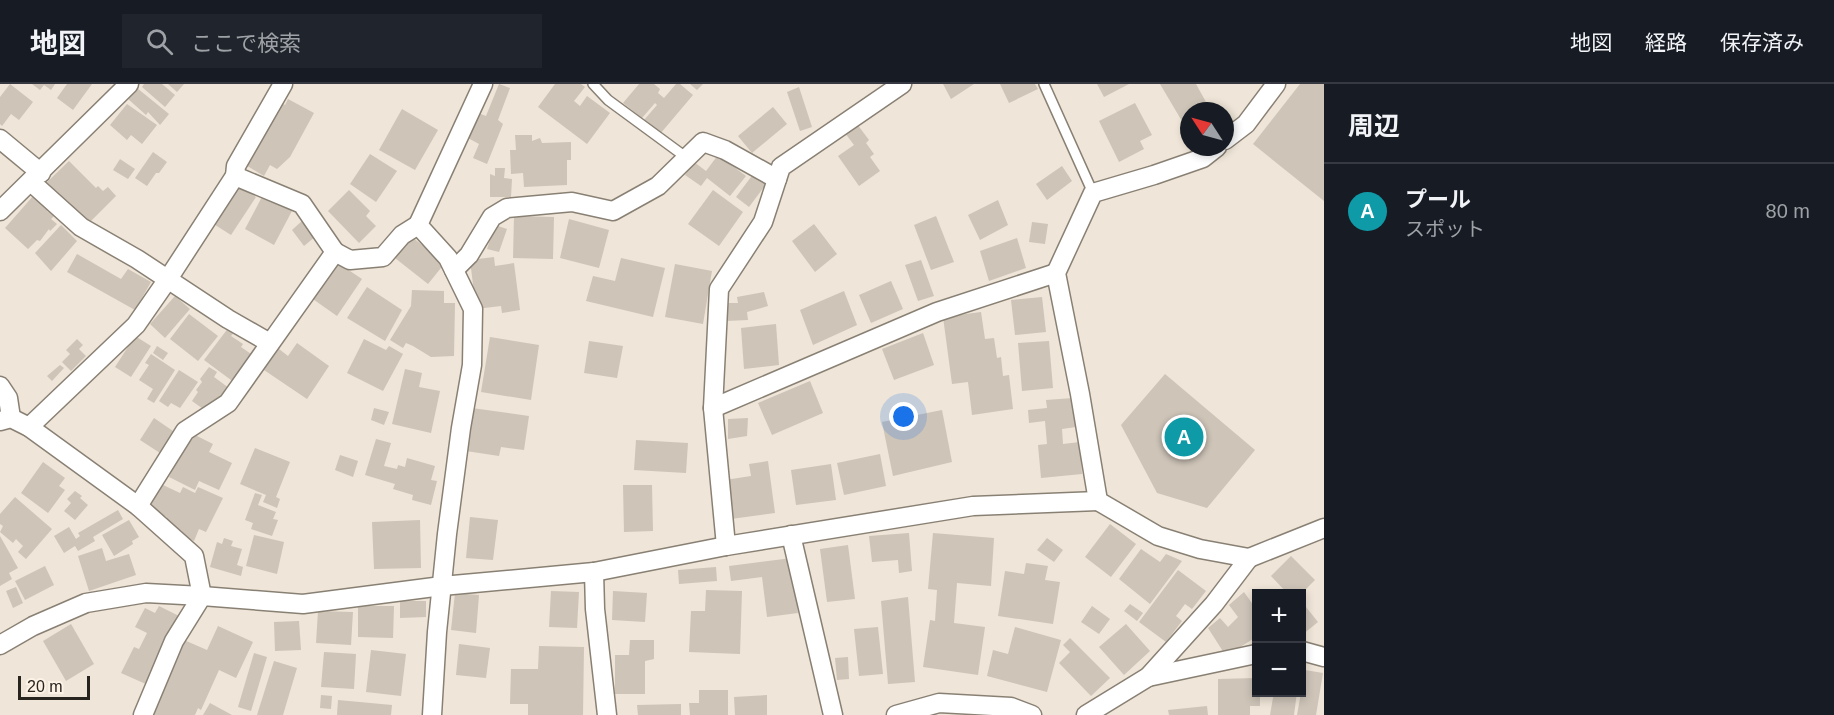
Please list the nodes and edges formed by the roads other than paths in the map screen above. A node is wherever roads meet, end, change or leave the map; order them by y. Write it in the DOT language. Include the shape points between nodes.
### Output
graph roads {
  1 [pos="129,84"];
  2 [pos="283,84"];
  3 [pos="483,84"];
  4 [pos="593,84"];
  5 [pos="902,84"];
  6 [pos="1044,84"];
  7 [pos="1276,84"];
  8 [pos="1234,133"];
  9 [pos="0,139"];
  10 [pos="1206,156"];
  11 [pos="687,158"];
  12 [pos="235,176"];
  13 [pos="36,178"];
  14 [pos="777,179"];
  15 [pos="1093,193"];
  16 [pos="0,212"];
  17 [pos="418,225"];
  18 [pos="335,252"];
  19 [pos="454,270"];
  20 [pos="1056,273"];
  21 [pos="168,279"];
  22 [pos="270,343"];
  23 [pos="0,386"];
  24 [pos="714,408"];
  25 [pos="5,419"];
  26 [pos="28,427"];
  27 [pos="1098,501"];
  28 [pos="138,506"];
  29 [pos="1324,528"];
  30 [pos="792,536"];
  31 [pos="726,546"];
  32 [pos="1248,558"];
  33 [pos="594,572"];
  34 [pos="442,586"];
  35 [pos="202,596"];
  36 [pos="0,645"];
  37 [pos="1252,655"];
  38 [pos="1148,677"];
  39 [pos="143,715"];
  40 [pos="432,715"];
  41 [pos="607,715"];
  42 [pos="833,715"];
  43 [pos="896,715"];
  44 [pos="1032,715"];
  45 [pos="1086,715"];
  1 -- 13 [label="street"];
  2 -- 12 [label="street" via="236,166"];
  3 -- 17 [label="street"];
  4 -- 11 [label="lane" via="608,100"];
  5 -- 14 [label="street" via="781,166"];
  6 -- 15 [label="lane"];
  7 -- 8 [label="street"];
  9 -- 13 [label="street"];
  10 -- 15 [label="street"];
  11 -- 14 [label="street" via="703,142"];
  11 -- 19 [label="street" via="658,186 613,211 572,202 507,208 492,217 469,255"];
  12 -- 18 [label="street" via="302,204"];
  12 -- 21 [label="street"];
  13 -- 16 [label="street"];
  13 -- 21 [label="street" via="81,227"];
  14 -- 24 [label="street" via="763,222 718,289"];
  15 -- 20 [label="street"];
  17 -- 18 [label="street" via="402,235 383,257 350,260"];
  17 -- 19 [label="street"];
  18 -- 22 [label="street"];
  19 -- 34 [label="street" via="473,309 472,365"];
  20 -- 24 [label="street" via="937,312"];
  20 -- 27 [label="street"];
  21 -- 22 [label="street"];
  21 -- 26 [label="street" via="136,325"];
  22 -- 28 [label="street" via="228,403 186,431"];
  23 -- 25 [label="street" via="8,398"];
  24 -- 31 [label="street"];
  25 -- 26 [label="street"];
  26 -- 28 [label="street"];
  27 -- 30 [label="street" via="973,506"];
  27 -- 32 [label="street" via="1158,536"];
  28 -- 35 [label="street" via="194,556"];
  29 -- 32 [label="street"];
  30 -- 31 [label="street"];
  30 -- 42 [label="street"];
  31 -- 33 [label="street"];
  32 -- 38 [label="street" via="1214,604"];
  33 -- 34 [label="street"];
  33 -- 41 [label="street"];
  34 -- 35 [label="street" via="303,604"];
  34 -- 40 [label="street"];
  35 -- 36 [label="street" via="146,593 86,603"];
  35 -- 39 [label="street" via="174,641"];
  37 -- 38 [label="street"];
  38 -- 45 [label="street"];
  43 -- 44 [label="street" via="939,703 1011,707"];
}
